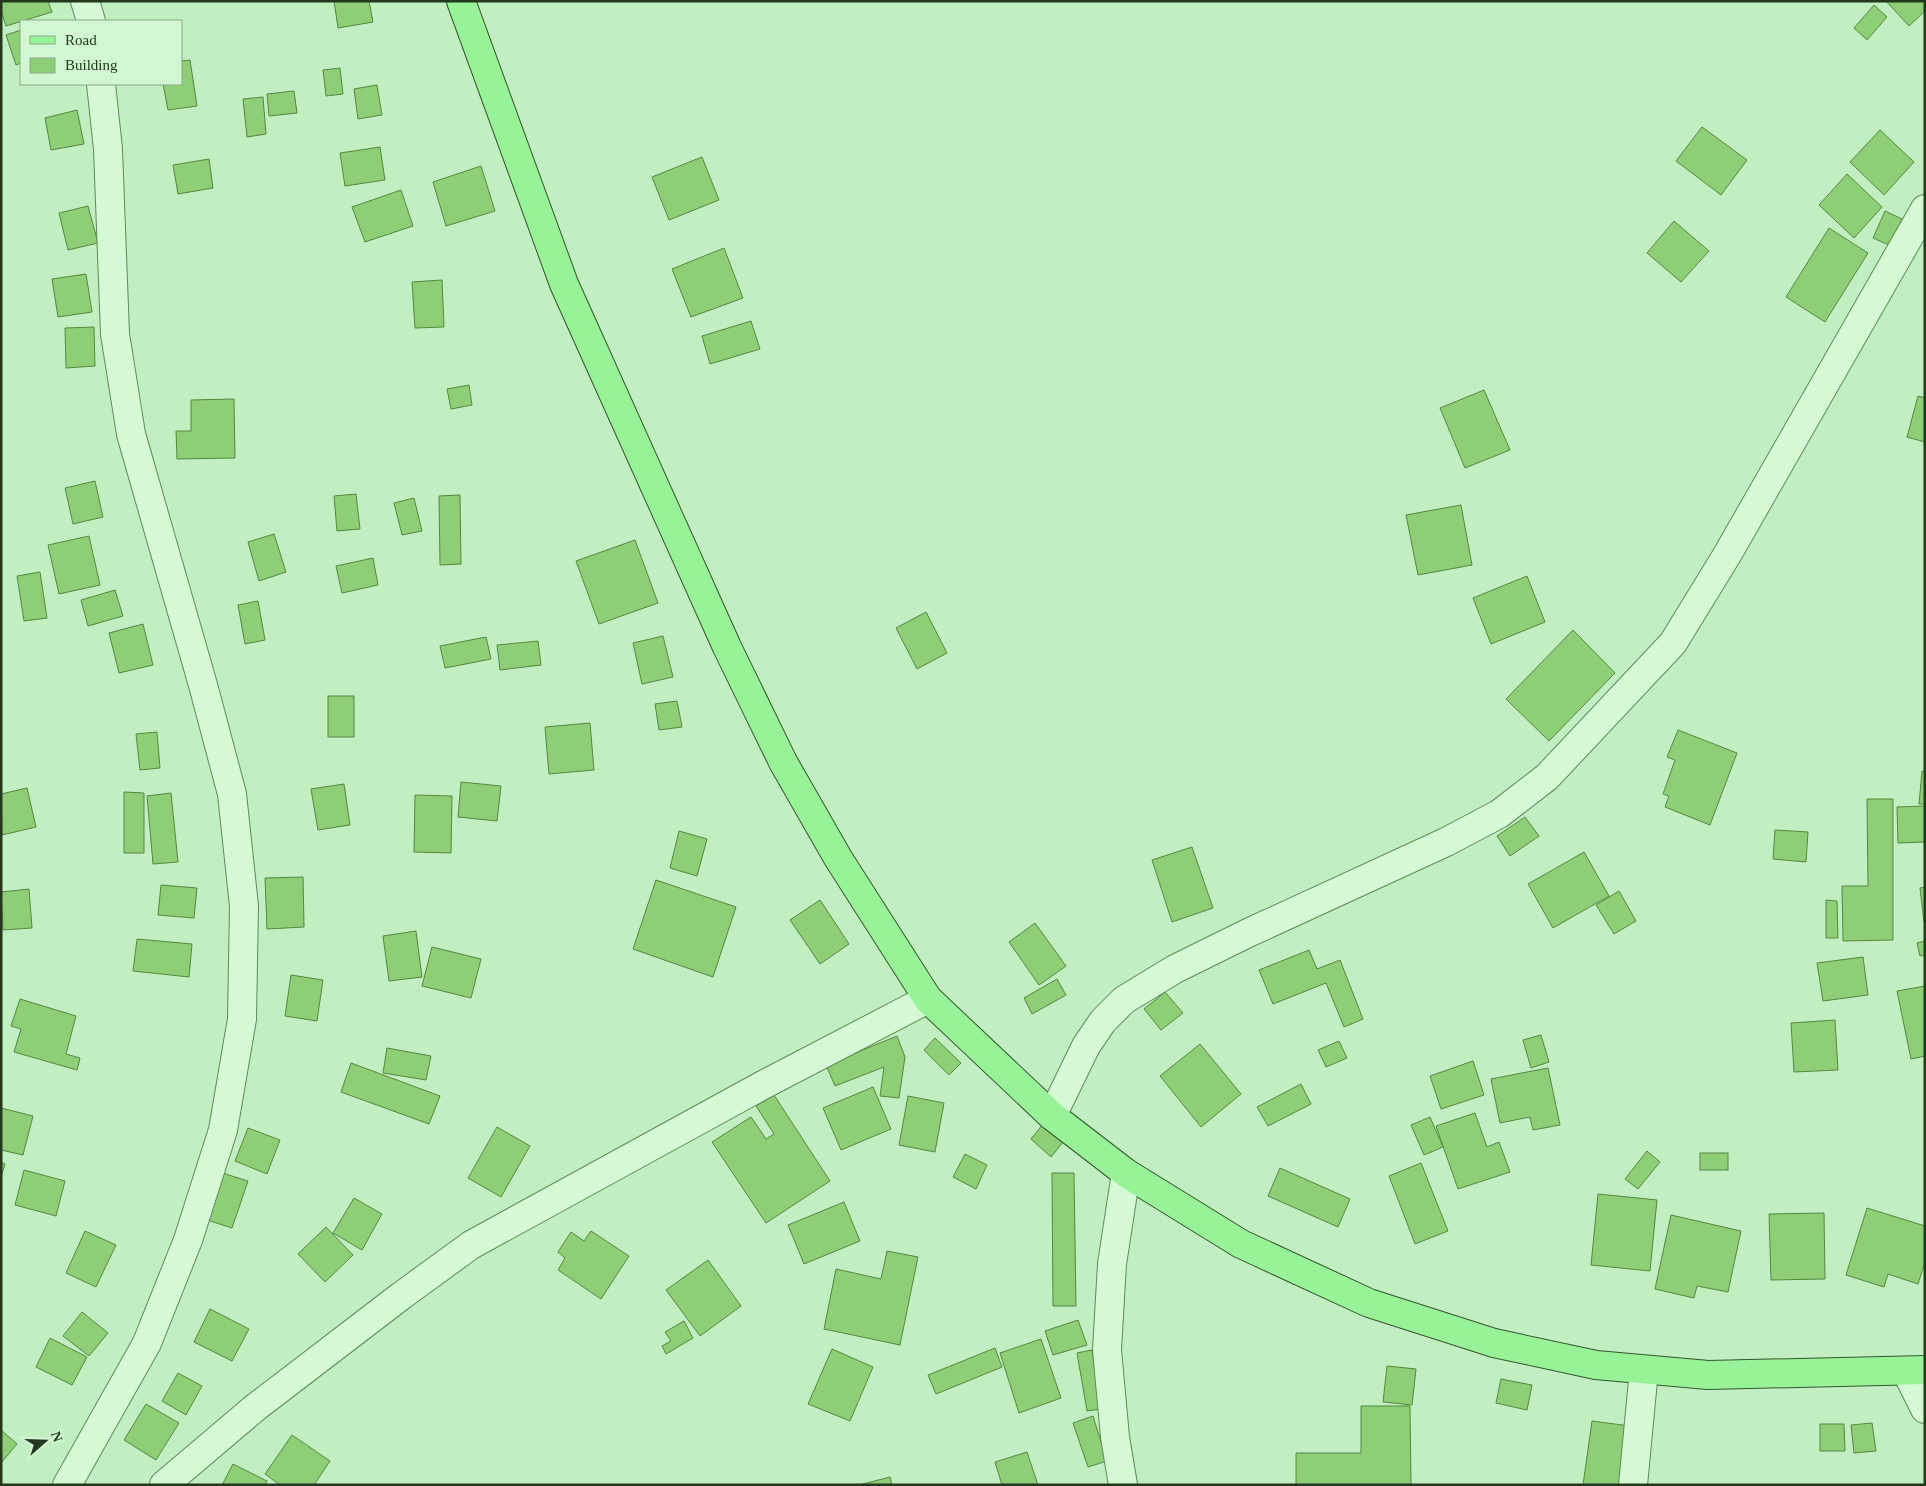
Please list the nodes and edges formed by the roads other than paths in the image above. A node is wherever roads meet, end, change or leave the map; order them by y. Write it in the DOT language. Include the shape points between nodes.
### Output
graph roads {
  1 [pos="85,1"];
  2 [pos="462,1"];
  3 [pos="91,20"];
  4 [pos="101,85"];
  5 [pos="1925,209"];
  6 [pos="928,999"];
  7 [pos="1052,1116"];
  8 [pos="1126,1173"];
  9 [pos="1644,1370"];
  10 [pos="1916,1370"];
  11 [pos="1925,1409"];
  12 [pos="67,1485"];
  13 [pos="164,1485"];
  14 [pos="1123,1485"];
  15 [pos="1633,1485"];
  1 -- 3 [label="street"];
  2 -- 6 [label="main road" via="564,284 727,647 783,762 833,850"];
  4 -- 12 [label="street" via="108,148 115,334 131,434 232,794 244,906 242,1019 223,1130 188,1240 147,1343"];
  5 -- 7 [label="street" via="1727,555 1673,643 1547,778 1499,814 1446,842 1248,933 1175,969 1124,1000 1086,1046"];
  6 -- 7 [label="main road"];
  6 -- 13 [label="street" via="754,1090 472,1245 256,1406"];
  7 -- 8 [label="main road"];
  8 -- 9 [label="main road" via="1241,1244 1369,1303 1494,1343 1596,1365"];
  8 -- 14 [label="street" via="1112,1264 1107,1350"];
  9 -- 10 [label="main road" via="1708,1375"];
  9 -- 15 [label="street"];
  10 -- 11 [label="street"];
}
